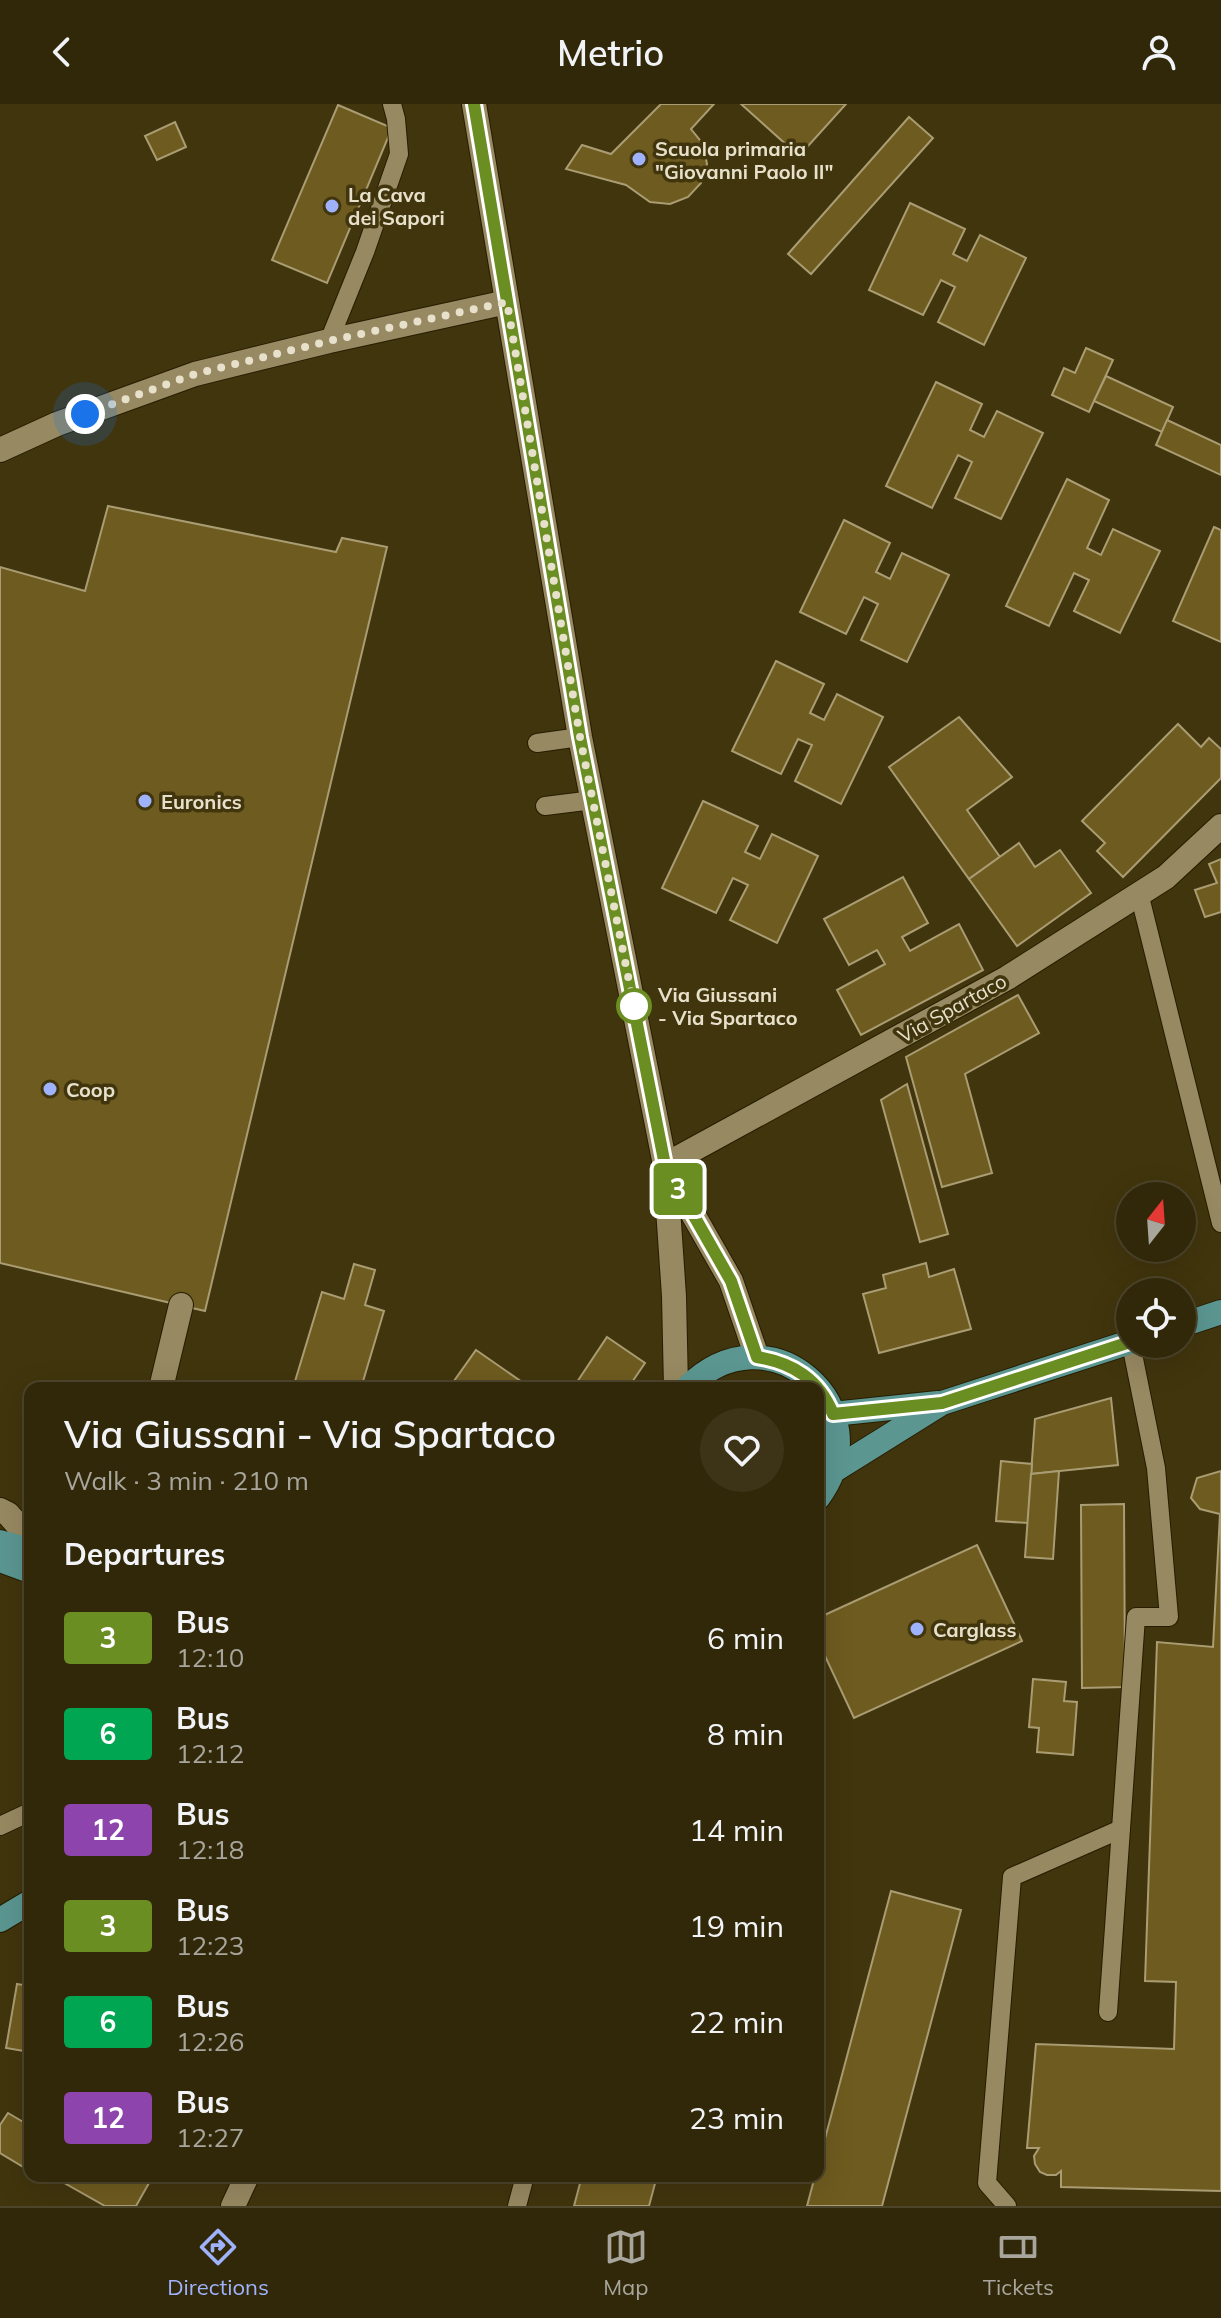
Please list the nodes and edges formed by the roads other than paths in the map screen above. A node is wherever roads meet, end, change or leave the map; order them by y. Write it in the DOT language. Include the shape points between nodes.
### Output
graph roads {
  1 [pos="392,104"];
  2 [pos="474,104"];
  3 [pos="507,302"];
  4 [pos="329,341"];
  5 [pos="0,450"];
  6 [pos="580,737"];
  7 [pos="537,743"];
  8 [pos="593,800"];
  9 [pos="545,806"];
  10 [pos="1221,826"];
  11 [pos="1139,893"];
  12 [pos="665,1165"];
  13 [pos="1221,1223"];
  14 [pos="181,1305"];
  15 [pos="1221,1312"];
  16 [pos="1196,1320"];
  17 [pos="1116,1348"];
  18 [pos="757,1357"];
  19 [pos="1134,1358"];
  20 [pos="162,1382"];
  21 [pos="676,1382"];
  22 [pos="694,1382"];
  23 [pos="812,1382"];
  24 [pos="824,1396"];
  25 [pos="942,1403"];
  26 [pos="833,1414"];
  27 [pos="833,1471"];
  28 [pos="824,1490"];
  29 [pos="0,1510"];
  30 [pos="24,1532"];
  31 [pos="0,1542"];
  32 [pos="24,1548"];
  33 [pos="0,1560"];
  34 [pos="24,1569"];
  35 [pos="24,1815"];
  36 [pos="0,1826"];
  37 [pos="1121,1829"];
  38 [pos="24,1906"];
  39 [pos="0,1920"];
  40 [pos="1108,2012"];
  41 [pos="244,2182"];
  42 [pos="523,2182"];
  43 [pos="233,2206"];
  44 [pos="517,2206"];
  45 [pos="1007,2206"];
  1 -- 4 [label="lane" via="399,154"];
  2 -- 3 [label="street"];
  3 -- 4 [label="street"];
  3 -- 6 [label="street"];
  4 -- 5 [label="street" via="195,374"];
  6 -- 7 [label="lane"];
  6 -- 8 [label="street"];
  8 -- 9 [label="lane"];
  8 -- 12 [label="street"];
  10 -- 11 [label="street, Via Spartaco" via="1166,877"];
  11 -- 12 [label="street, Via Spartaco" via="994,985"];
  11 -- 13 [label="lane"];
  12 -- 18 [label="street" via="731,1281"];
  12 -- 21 [label="street"];
  14 -- 20 [label="street"];
  15 -- 16 [label="main road"];
  17 -- 25 [label="main road"];
  18 -- 22 [label="main road" via="711,1368"];
  18 -- 23 [label="main road" via="776,1360"];
  19 -- 37 [label="lane" via="1156,1468 1169,1617 1136,1617"];
  24 -- 26 [label="main road"];
  25 -- 26 [label="main road"];
  25 -- 27 [label="main road"];
  26 -- 27 [label="main road" via="838,1451"];
  27 -- 28 [label="main road"];
  29 -- 30 [label="street"];
  31 -- 32 [label="main road"];
  33 -- 34 [label="main road"];
  35 -- 36 [label="lane"];
  37 -- 40 [label="lane"];
  37 -- 45 [label="lane" via="1012,1877 987,2183"];
  38 -- 39 [label="main road"];
  41 -- 43 [label="street"];
  42 -- 44 [label="lane"];
}
